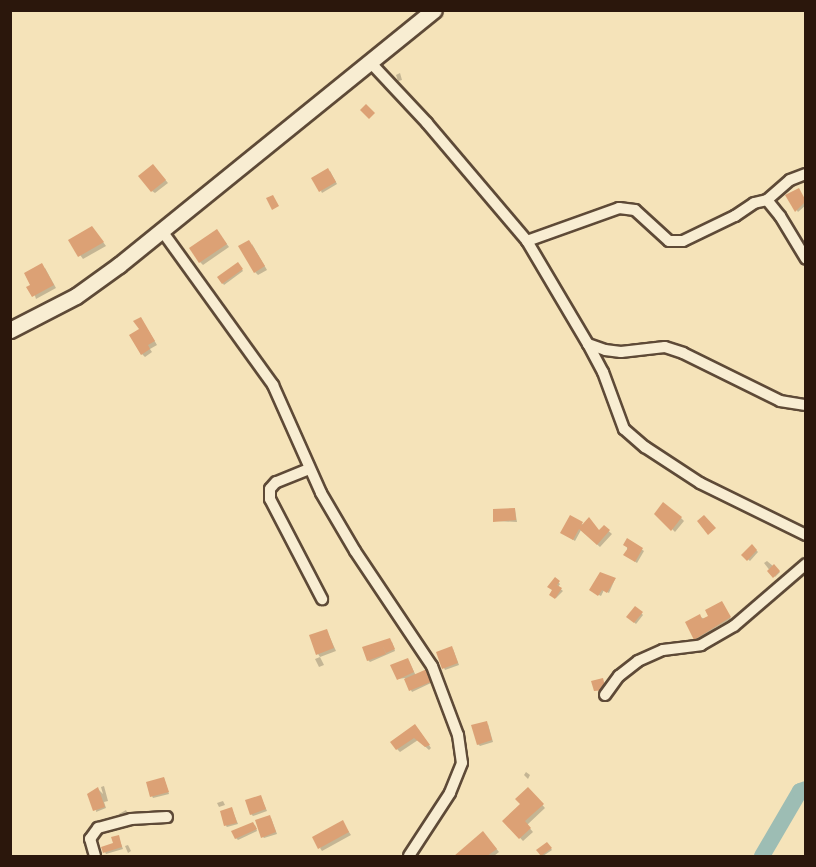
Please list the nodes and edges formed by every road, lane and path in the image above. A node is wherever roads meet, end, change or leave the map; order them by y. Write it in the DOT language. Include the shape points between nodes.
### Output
graph roads {
  1 [pos="434,10"];
  2 [pos="370,62"];
  3 [pos="806,174"];
  4 [pos="767,200"];
  5 [pos="162,231"];
  6 [pos="527,241"];
  7 [pos="806,259"];
  8 [pos="10,330"];
  9 [pos="588,344"];
  10 [pos="806,405"];
  11 [pos="309,469"];
  12 [pos="806,535"];
  13 [pos="806,564"];
  14 [pos="322,599"];
  15 [pos="605,695"];
  16 [pos="167,816"];
  17 [pos="95,856"];
  18 [pos="410,856"];
  1 -- 2 [label="street"];
  2 -- 5 [label="street"];
  2 -- 6 [label="street"];
  3 -- 4 [label="street" via="790,180"];
  4 -- 6 [label="street" via="754,203 727,221 683,241 669,241 635,210 619,208"];
  4 -- 7 [label="street"];
  5 -- 8 [label="street" via="76,296"];
  5 -- 11 [label="street" via="273,385"];
  6 -- 9 [label="street"];
  9 -- 10 [label="street" via="621,352 664,347 780,401"];
  9 -- 12 [label="street" via="624,429 700,483"];
  11 -- 14 [label="street" via="276,482 270,489 270,499"];
  11 -- 18 [label="street" via="355,551 432,666 458,735 462,764 450,793"];
  13 -- 15 [label="street" via="718,637 701,645 663,650 638,661 619,676"];
  16 -- 17 [label="street" via="131,819 98,828 90,839"];
}
